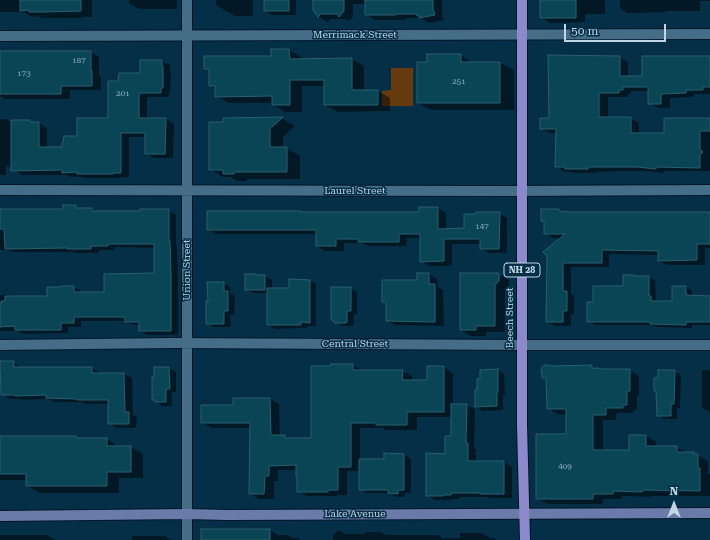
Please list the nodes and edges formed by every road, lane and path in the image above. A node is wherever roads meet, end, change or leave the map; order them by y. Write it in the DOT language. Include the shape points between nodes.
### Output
graph roads {
  1 [pos="187,0"];
  2 [pos="522,0"];
  3 [pos="522,34"];
  4 [pos="710,34"];
  5 [pos="187,35"];
  6 [pos="0,36"];
  7 [pos="0,190"];
  8 [pos="187,190"];
  9 [pos="710,190"];
  10 [pos="522,191"];
  11 [pos="187,343"];
  12 [pos="0,345"];
  13 [pos="522,345"];
  14 [pos="710,345"];
  15 [pos="710,513"];
  16 [pos="187,514"];
  17 [pos="524,514"];
  18 [pos="0,516"];
  19 [pos="187,540"];
  20 [pos="525,540"];
  1 -- 5 [label="street, Union Street"];
  2 -- 3 [label="main road, Beech Street / NH 28"];
  3 -- 4 [label="street, Merrimack Street"];
  3 -- 5 [label="street, Merrimack Street"];
  3 -- 10 [label="main road, Beech Street / NH 28"];
  5 -- 6 [label="street, Merrimack Street"];
  5 -- 8 [label="street, Union Street"];
  7 -- 8 [label="street, Laurel Street"];
  8 -- 10 [label="street, Laurel Street"];
  8 -- 11 [label="street, Union Street"];
  9 -- 10 [label="street, Laurel Street"];
  10 -- 13 [label="main road, Beech Street / NH 28"];
  11 -- 12 [label="street, Central Street"];
  11 -- 13 [label="street, Central Street"];
  11 -- 16 [label="street, Union Street"];
  13 -- 14 [label="street, Central Street"];
  13 -- 17 [label="main road, Beech Street / NH 28"];
  15 -- 17 [label="street, Lake Avenue"];
  16 -- 17 [label="street, Lake Avenue"];
  16 -- 18 [label="street, Lake Avenue"];
  16 -- 19 [label="street, Union Street"];
  17 -- 20 [label="main road, Beech Street / NH 28"];
}
